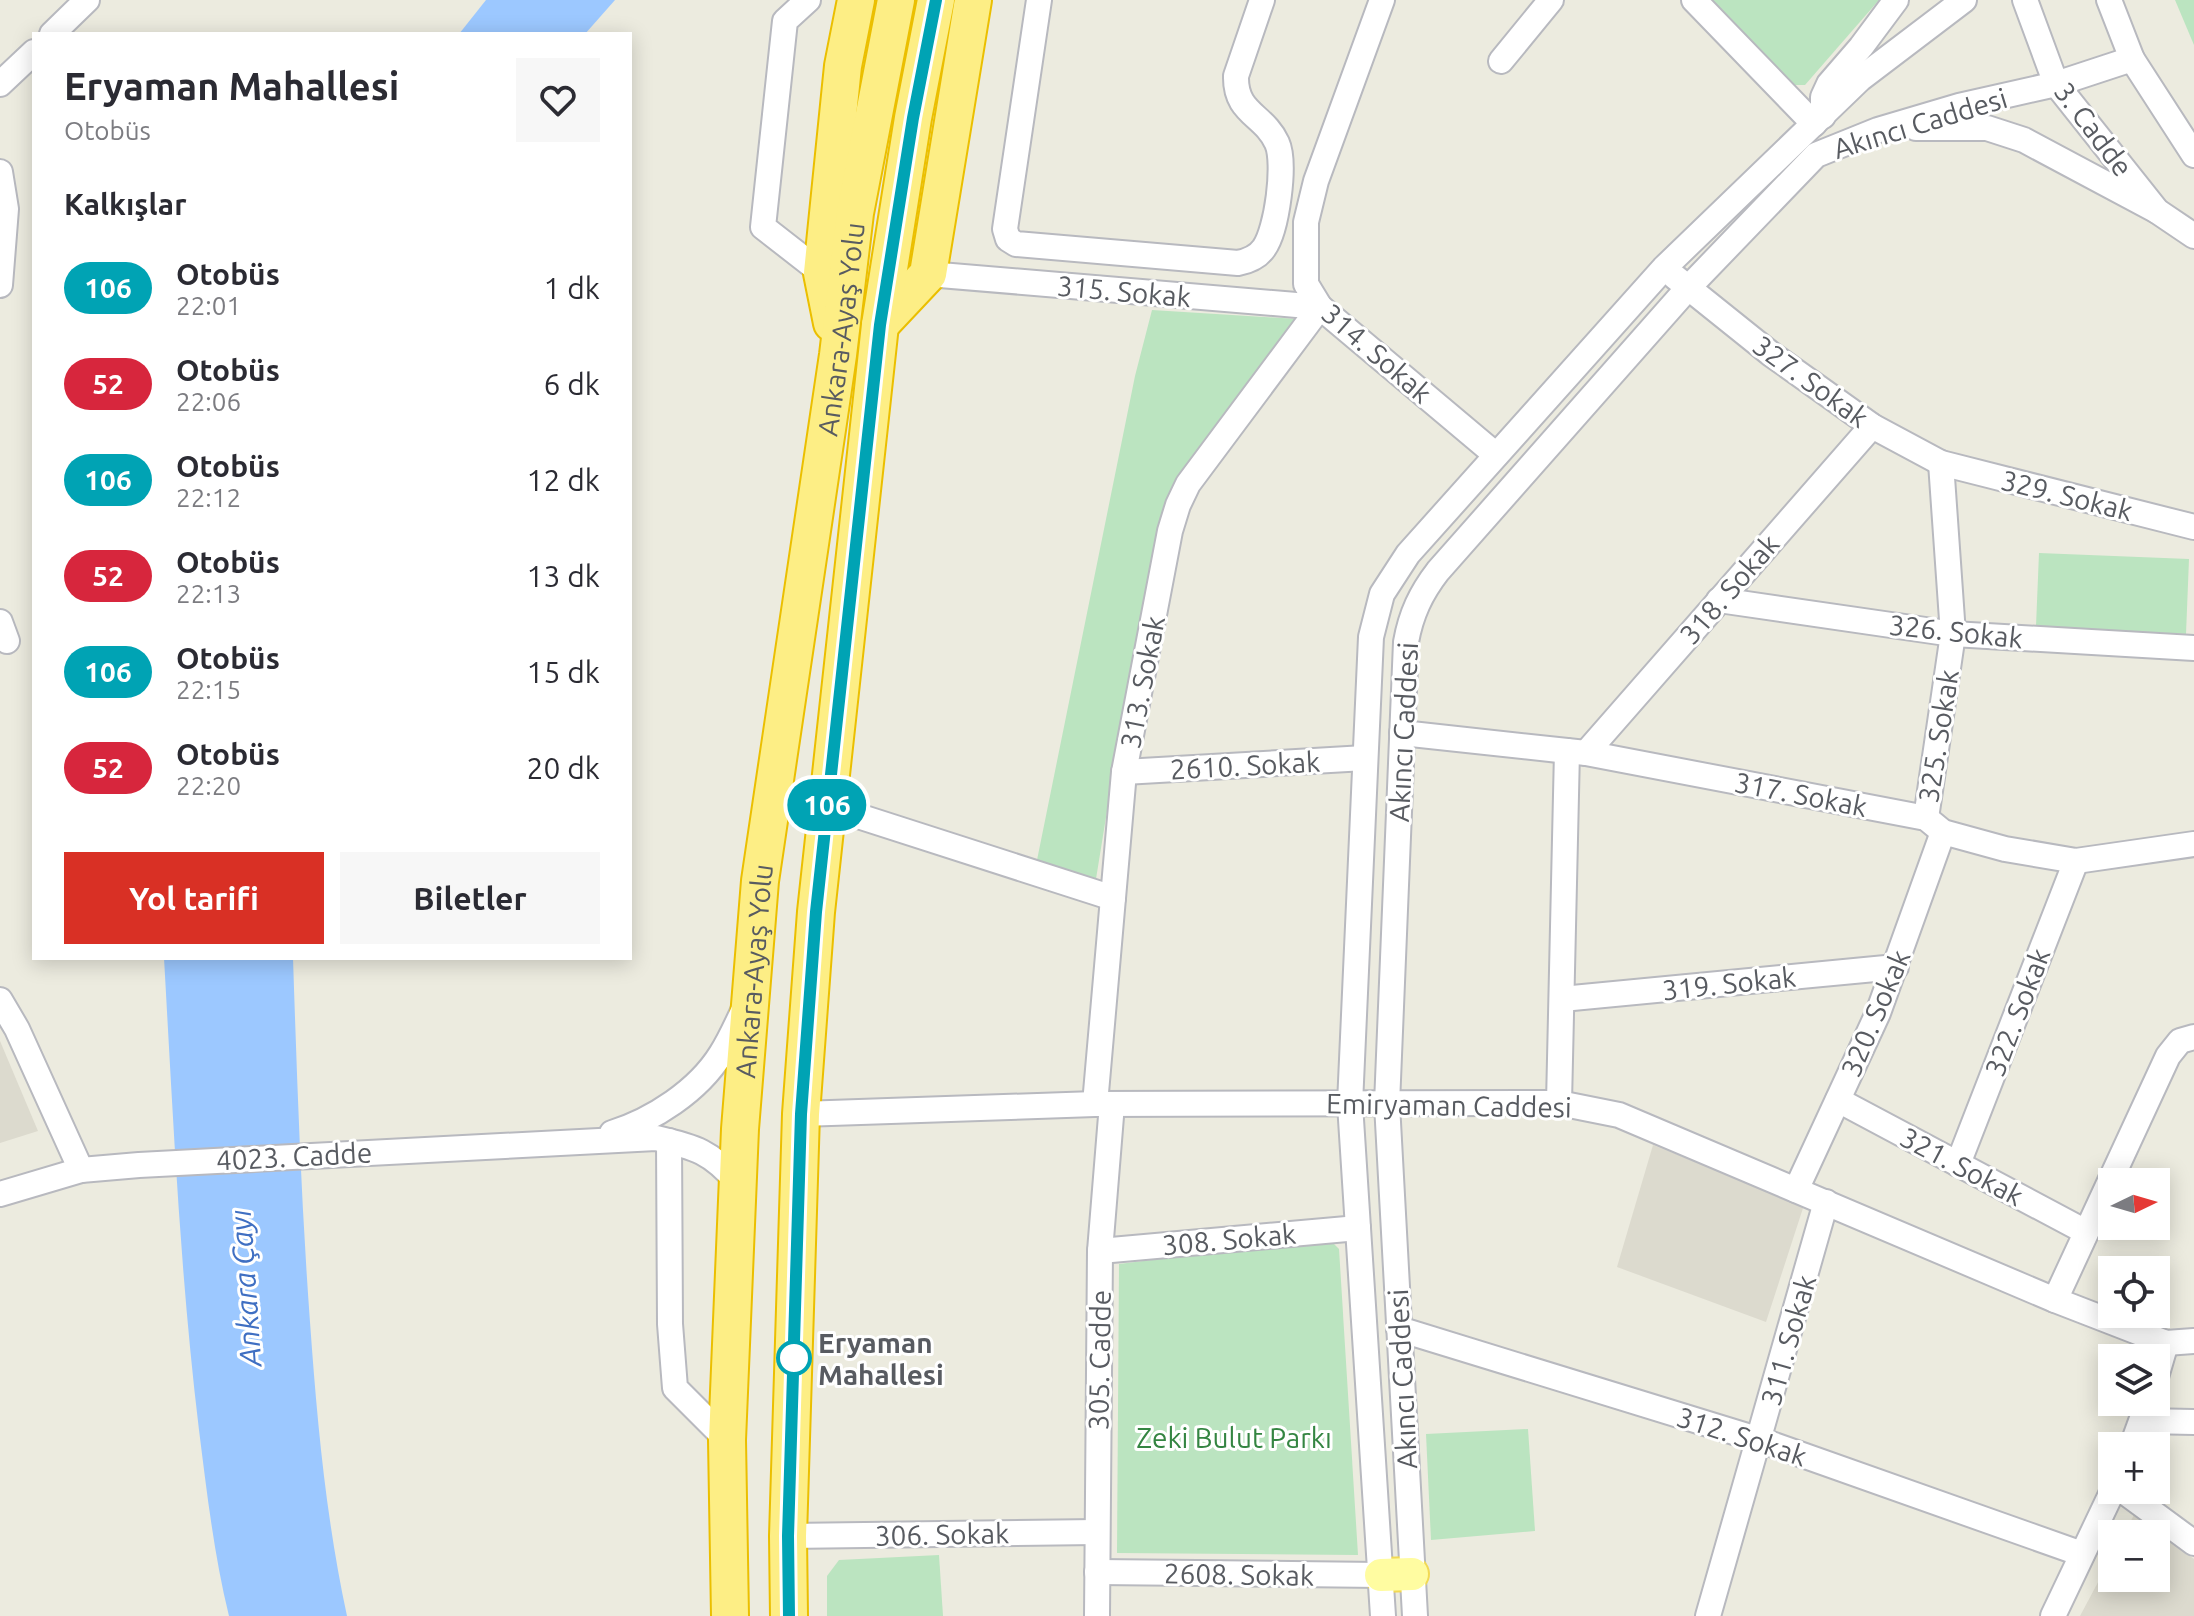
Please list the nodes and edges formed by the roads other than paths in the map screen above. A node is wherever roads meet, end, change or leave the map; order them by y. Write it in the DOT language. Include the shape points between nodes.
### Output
graph roads {
  1 [pos="87,0"];
  2 [pos="808,0"];
  3 [pos="856,0"];
  4 [pos="896,0"];
  5 [pos="936,0"];
  6 [pos="973,0"];
  7 [pos="1039,0"];
  8 [pos="1262,0"];
  9 [pos="1382,0"];
  10 [pos="1551,0"];
  11 [pos="1694,0"];
  12 [pos="1896,0"];
  13 [pos="1964,0"];
  14 [pos="2025,0"];
  15 [pos="2109,0"];
  16 [pos="54,32"];
  17 [pos="32,54"];
  18 [pos="2132,59"];
  19 [pos="1501,61"];
  20 [pos="0,84"];
  21 [pos="2056,84"];
  22 [pos="1818,120"];
  23 [pos="1878,130"];
  24 [pos="2194,155"];
  25 [pos="0,172"];
  26 [pos="2157,211"];
  27 [pos="2194,236"];
  28 [pos="1664,268"];
  29 [pos="822,273"];
  30 [pos="928,274"];
  31 [pos="0,285"];
  32 [pos="1688,288"];
  33 [pos="1320,307"];
  34 [pos="880,325"];
  35 [pos="838,355"];
  36 [pos="1872,426"];
  37 [pos="1496,455"];
  38 [pos="1941,463"];
  39 [pos="2194,527"];
  40 [pos="1719,600"];
  41 [pos="1953,634"];
  42 [pos="2194,648"];
  43 [pos="1402,733"];
  44 [pos="1577,752"];
  45 [pos="1365,758"];
  46 [pos="1124,772"];
  47 [pos="827,806"];
  48 [pos="1934,825"];
  49 [pos="2194,844"];
  50 [pos="2076,861"];
  51 [pos="1113,898"];
  52 [pos="1896,967"];
  53 [pos="751,997"];
  54 [pos="1562,999"];
  55 [pos="0,1000"];
  56 [pos="2194,1037"];
  57 [pos="1838,1100"];
  58 [pos="1559,1103"];
  59 [pos="1104,1104"];
  60 [pos="1350,1104"];
  61 [pos="1387,1104"];
  62 [pos="801,1114"];
  63 [pos="591,1140"];
  64 [pos="669,1141"];
  65 [pos="1958,1164"];
  66 [pos="81,1170"];
  67 [pos="738,1183"];
  68 [pos="1796,1190"];
  69 [pos="0,1194"];
  70 [pos="1826,1202"];
  71 [pos="1358,1228"];
  72 [pos="2086,1232"];
  73 [pos="1100,1251"];
  74 [pos="2055,1300"];
  75 [pos="1399,1329"];
  76 [pos="2194,1341"];
  77 [pos="2166,1343"];
  78 [pos="2165,1416"];
  79 [pos="2194,1422"];
  80 [pos="727,1440"];
  81 [pos="1760,1440"];
  82 [pos="2106,1504"];
  83 [pos="2141,1504"];
  84 [pos="1097,1532"];
  85 [pos="788,1536"];
  86 [pos="2194,1543"];
  87 [pos="2082,1554"];
  88 [pos="1097,1572"];
  89 [pos="1412,1574"];
  90 [pos="1381,1575"];
  91 [pos="730,1616"];
  92 [pos="789,1616"];
  93 [pos="1097,1616"];
  94 [pos="1383,1616"];
  95 [pos="1415,1616"];
  96 [pos="1708,1616"];
  97 [pos="2053,1616"];
  1 -- 16 [label="street"];
  2 -- 29 [label="street" via="785,21 763,227"];
  3 -- 29 [label="highway" via="843,66"];
  4 -- 35 [label="highway, Ankara-Ayaş Yolu" via="855,213"];
  5 -- 34 [label="highway, Ankara-Ayaş Yolu"];
  6 -- 30 [label="highway"];
  7 -- 8 [label="street" via="1005,229 1008,239 1016,244 1238,263 1266,245 1281,173 1277,144 1244,108 1236,84"];
  9 -- 33 [label="street, 314. Sokak" via="1306,222 1306,284"];
  10 -- 19 [label="street"];
  11 -- 22 [label="street"];
  12 -- 22 [label="street" via="1829,84"];
  13 -- 22 [label="street, Akıncı Caddesi" via="1860,79"];
  14 -- 21 [label="street, 3. Cadde"];
  15 -- 18 [label="street"];
  17 -- 20 [label="street"];
  18 -- 21 [label="street, Akıncı Caddesi"];
  18 -- 24 [label="street"];
  21 -- 23 [label="street, Akıncı Caddesi"];
  21 -- 26 [label="street, 3. Cadde"];
  22 -- 28 [label="street, Akıncı Caddesi"];
  23 -- 26 [label="street" via="1987,128 2024,140"];
  23 -- 32 [label="street, Akıncı Caddesi" via="1816,155"];
  25 -- 31 [label="street" via="6,209"];
  26 -- 27 [label="street, 3. Cadde"];
  28 -- 32 [label="street, 327. Sokak"];
  28 -- 37 [label="street, Akıncı Caddesi"];
  29 -- 35 [label="highway"];
  30 -- 33 [label="street, 315. Sokak"];
  30 -- 34 [label="highway"];
  32 -- 36 [label="street, 327. Sokak"];
  32 -- 43 [label="street, Akıncı Caddesi" via="1427,586 1408,631"];
  33 -- 37 [label="street, 314. Sokak"];
  33 -- 46 [label="street, 313. Sokak" via="1188,484 1178,505"];
  34 -- 47 [label="highway, Ankara-Ayaş Yolu"];
  35 -- 53 [label="highway, Ankara-Ayaş Yolu" via="760,881"];
  36 -- 38 [label="street, 327. Sokak"];
  36 -- 40 [label="street, 318. Sokak"];
  37 -- 45 [label="street, Akıncı Caddesi" via="1408,554 1382,594 1371,637"];
  38 -- 39 [label="street, 329. Sokak"];
  38 -- 41 [label="street, 325. Sokak"];
  40 -- 41 [label="street, 326. Sokak"];
  40 -- 44 [label="street, 318. Sokak"];
  41 -- 42 [label="street, 326. Sokak"];
  41 -- 48 [label="street, 325. Sokak"];
  43 -- 44 [label="street, 317. Sokak"];
  43 -- 61 [label="street, Akıncı Caddesi"];
  44 -- 48 [label="street, 317. Sokak"];
  44 -- 54 [label="street"];
  45 -- 46 [label="street, 2610. Sokak"];
  45 -- 60 [label="street, Akıncı Caddesi"];
  46 -- 51 [label="street, 313. Sokak"];
  47 -- 51 [label="street"];
  47 -- 62 [label="highway, Ankara-Ayaş Yolu"];
  48 -- 50 [label="street, 317. Sokak" via="2005,849"];
  48 -- 52 [label="street, 320. Sokak"];
  49 -- 50 [label="street, 317. Sokak"];
  50 -- 65 [label="street, 322. Sokak"];
  51 -- 59 [label="street, 313. Sokak"];
  52 -- 54 [label="street, 319. Sokak"];
  52 -- 57 [label="street, 320. Sokak"];
  53 -- 63 [label="street, 4023. Cadde" via="721,1055 700,1081 631,1128"];
  53 -- 67 [label="highway, Ankara-Ayaş Yolu"];
  54 -- 58 [label="street"];
  55 -- 66 [label="street"];
  56 -- 72 [label="street" via="2180,1041 2168,1056"];
  57 -- 65 [label="street, 321. Sokak"];
  57 -- 68 [label="street, 320. Sokak"];
  58 -- 61 [label="street, Emiryaman Caddesi"];
  58 -- 68 [label="street, Emiryaman Caddesi" via="1619,1115"];
  59 -- 60 [label="street, Emiryaman Caddesi"];
  59 -- 62 [label="street, Emiryaman Caddesi"];
  59 -- 73 [label="street, 305. Cadde"];
  60 -- 61 [label="street, Emiryaman Caddesi"];
  60 -- 71 [label="street, Akıncı Caddesi"];
  61 -- 75 [label="street, Akıncı Caddesi"];
  62 -- 85 [label="highway, Ankara-Ayaş Yolu"];
  63 -- 64 [label="street, 4023. Cadde"];
  63 -- 66 [label="street, 4023. Cadde"];
  64 -- 67 [label="street, 4023. Cadde" via="704,1151"];
  64 -- 80 [label="street" via="675,1388"];
  65 -- 72 [label="street, 321. Sokak"];
  66 -- 69 [label="street, 4023. Cadde"];
  67 -- 80 [label="highway, Ankara-Ayaş Yolu"];
  68 -- 70 [label="street, Emiryaman Caddesi"];
  70 -- 74 [label="street, Emiryaman Caddesi"];
  70 -- 81 [label="street, 311. Sokak"];
  71 -- 73 [label="street, 308. Sokak"];
  71 -- 90 [label="street, Akıncı Caddesi"];
  72 -- 74 [label="street"];
  73 -- 84 [label="street, 305. Cadde"];
  74 -- 77 [label="street, Emiryaman Caddesi"];
  75 -- 81 [label="street, 312. Sokak"];
  75 -- 89 [label="street, Akıncı Caddesi"];
  76 -- 77 [label="street, Emiryaman Caddesi"];
  78 -- 79 [label="street"];
  80 -- 91 [label="highway, Ankara-Ayaş Yolu"];
  81 -- 87 [label="street, 312. Sokak"];
  81 -- 96 [label="street, 311. Sokak"];
  82 -- 87 [label="street"];
  83 -- 86 [label="street"];
  84 -- 85 [label="street, 306. Sokak"];
  84 -- 88 [label="street, 305. Cadde"];
  85 -- 92 [label="highway, Ankara-Ayaş Yolu"];
  87 -- 97 [label="street"];
  88 -- 90 [label="street, 2608. Sokak"];
  88 -- 93 [label="street, 305. Cadde"];
  89 -- 90 [label="main road"];
  89 -- 95 [label="street, Akıncı Caddesi"];
  90 -- 94 [label="street, Akıncı Caddesi"];
}
